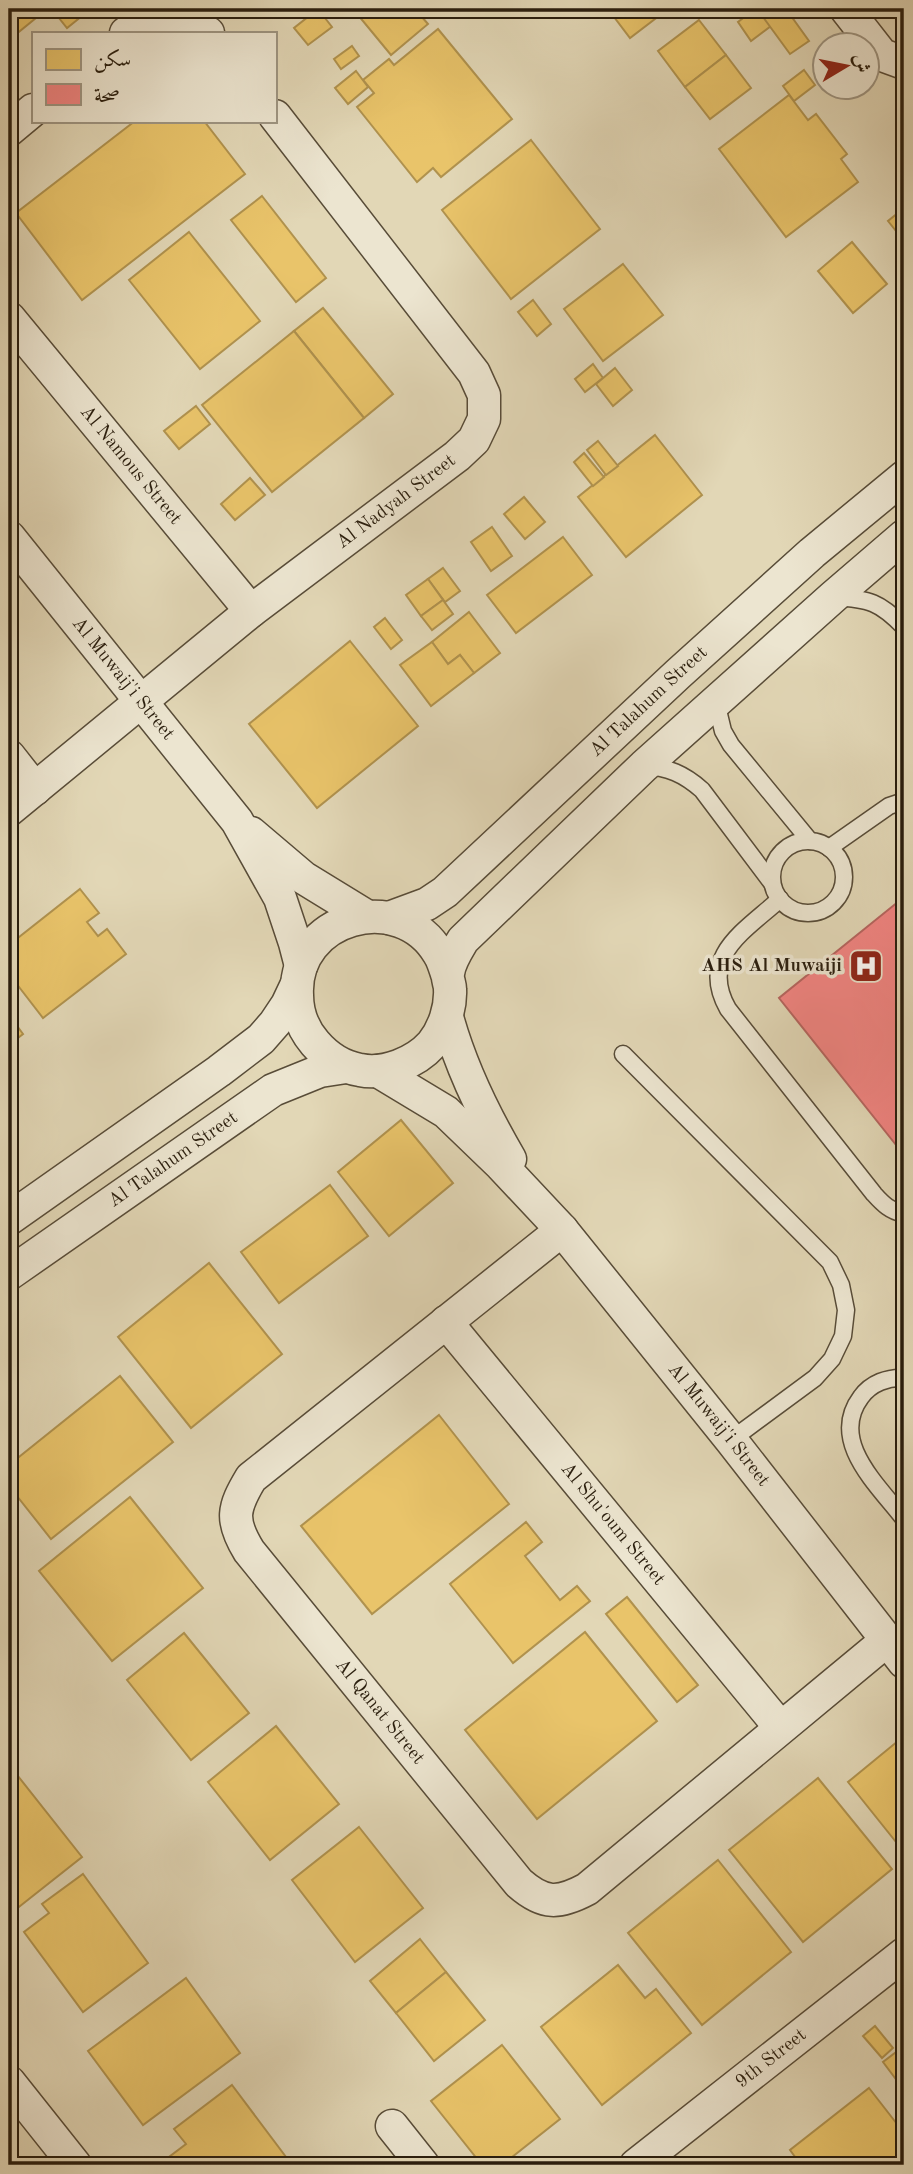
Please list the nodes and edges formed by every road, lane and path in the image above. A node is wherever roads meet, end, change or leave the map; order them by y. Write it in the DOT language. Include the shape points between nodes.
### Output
graph roads {
  1 [pos="846,9"];
  2 [pos="128,32"];
  3 [pos="206,32"];
  4 [pos="904,63"];
  5 [pos="32,111"];
  6 [pos="276,117"];
  7 [pos="9,130"];
  8 [pos="9,318"];
  9 [pos="904,477"];
  10 [pos="904,536"];
  11 [pos="9,537"];
  12 [pos="833,597"];
  13 [pos="251,611"];
  14 [pos="904,627"];
  15 [pos="141,702"];
  16 [pos="716,702"];
  17 [pos="9,756"];
  18 [pos="644,766"];
  19 [pos="35,789"];
  20 [pos="904,801"];
  21 [pos="9,810"];
  22 [pos="237,821"];
  23 [pos="810,841"];
  24 [pos="829,848"];
  25 [pos="772,883"];
  26 [pos="779,899"];
  27 [pos="377,917"];
  28 [pos="447,974"];
  29 [pos="298,976"];
  30 [pos="446,1017"];
  31 [pos="624,1054"];
  32 [pos="346,1067"];
  33 [pos="378,1071"];
  34 [pos="528,1194"];
  35 [pos="904,1214"];
  36 [pos="9,1219"];
  37 [pos="562,1230"];
  38 [pos="9,1274"];
  39 [pos="446,1322"];
  40 [pos="904,1378"];
  41 [pos="731,1440"];
  42 [pos="904,1519"];
  43 [pos="895,1651"];
  44 [pos="780,1727"];
  45 [pos="904,1954"];
  46 [pos="9,2082"];
  47 [pos="392,2126"];
  48 [pos="75,2165"];
  49 [pos="423,2165"];
  50 [pos="636,2165"];
  1 -- 4 [label="street" via="882,55"];
  2 -- 3 [label="street" via="145,22 165,19 186,21"];
  5 -- 7 [label="street"];
  6 -- 13 [label="street, Al Nadyah Street" via="474,373 484,395 484,419 474,440 457,456"];
  8 -- 13 [label="street, Al Namous Street"];
  9 -- 27 [label="street, Al Talahum Street" via="678,674 445,892 427,904"];
  10 -- 12 [label="street"];
  11 -- 15 [label="street, Al Muwaij'i Street"];
  12 -- 14 [label="lane" via="861,598 886,608"];
  12 -- 16 [label="street"];
  13 -- 15 [label="street, Al Nadyah Street"];
  15 -- 19 [label="street, Al Nadyah Street"];
  15 -- 22 [label="street, Al Muwaij'i Street"];
  16 -- 18 [label="street"];
  16 -- 23 [label="lane" via="731,745"];
  17 -- 19 [label="street"];
  18 -- 25 [label="lane" via="676,771 696,784"];
  18 -- 28 [label="street" via="463,940"];
  19 -- 21 [label="street, Al Nadyah Street"];
  20 -- 24 [label="lane" via="889,806"];
  22 -- 27 [label="street, Al Muwaij'i Street" via="304,878"];
  22 -- 29 [label="street, Al Muwaij'i Street" via="279,898 295,943"];
  23 -- 24 [label="lane"];
  23 -- 25 [label="lane" via="786,848 773,870"];
  24 -- 26 [label="lane" via="842,865 843,888 838,898 809,913 787,907"];
  25 -- 26 [label="lane"];
  26 -- 35 [label="lane" via="729,946 720,961 720,994 883,1205"];
  27 -- 28 [label="street" via="409,925 426,938"];
  27 -- 29 [label="street" via="338,924 316,942"];
  28 -- 30 [label="street"];
  29 -- 32 [label="street" via="297,1011 307,1035 324,1054"];
  29 -- 36 [label="street" via="287,1005 261,1039"];
  30 -- 33 [label="street" via="431,1044 408,1063"];
  30 -- 34 [label="street, Al Muwaij'i Street" via="472,1090"];
  31 -- 41 [label="lane" via="830,1262 841,1285 846,1310 843,1336 832,1359 816,1378"];
  32 -- 33 [label="street"];
  32 -- 38 [label="street, Al Talahum Street" via="320,1071 273,1090"];
  33 -- 34 [label="street, Al Muwaij'i Street" via="446,1112"];
  34 -- 37 [label="street, Al Muwaij'i Street"];
  37 -- 39 [label="street, Al Qanat Street"];
  37 -- 41 [label="street, Al Muwaij'i Street"];
  39 -- 44 [label="street, Al Shu'oum Street"];
  39 -- 44 [label="street, Al Qanat Street" via="251,1478 234,1515 249,1550 519,1883 535,1897 552,1901 587,1889"];
  40 -- 42 [label="lane" via="878,1383 863,1394 849,1427 851,1445 860,1461"];
  41 -- 43 [label="street, Al Muwaij'i Street"];
  43 -- 44 [label="street, Al Qanat Street"];
  45 -- 50 [label="street, 9th Street"];
  46 -- 48 [label="street"];
  47 -- 49 [label="street"];
}
